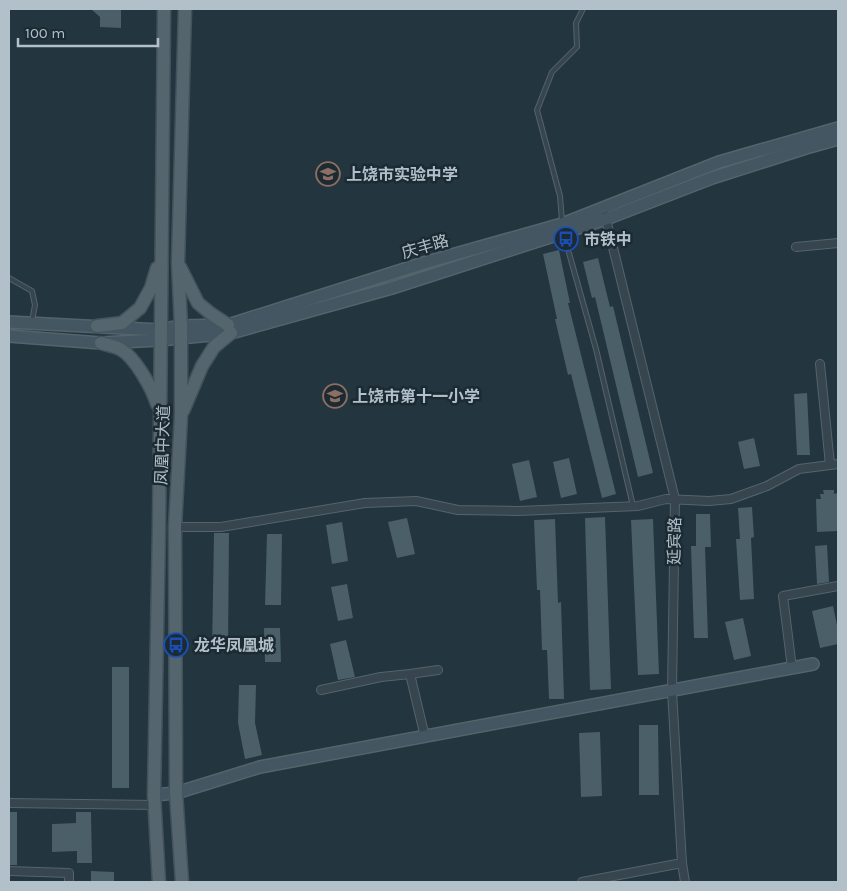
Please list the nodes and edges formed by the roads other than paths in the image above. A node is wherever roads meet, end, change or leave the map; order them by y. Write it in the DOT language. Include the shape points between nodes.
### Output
graph roads {
  1 [pos="164,9"];
  2 [pos="185,9"];
  3 [pos="583,9"];
  4 [pos="838,128"];
  5 [pos="838,139"];
  6 [pos="605,213"];
  7 [pos="562,224"];
  8 [pos="838,242"];
  9 [pos="796,246"];
  10 [pos="569,253"];
  11 [pos="162,254"];
  12 [pos="178,263"];
  13 [pos="9,278"];
  14 [pos="9,322"];
  15 [pos="32,323"];
  16 [pos="97,326"];
  17 [pos="229,329"];
  18 [pos="181,332"];
  19 [pos="160,335"];
  20 [pos="9,336"];
  21 [pos="101,343"];
  22 [pos="820,364"];
  23 [pos="160,411"];
  24 [pos="181,416"];
  25 [pos="834,464"];
  26 [pos="675,499"];
  27 [pos="633,506"];
  28 [pos="175,527"];
  29 [pos="838,586"];
  30 [pos="814,664"];
  31 [pos="792,668"];
  32 [pos="438,670"];
  33 [pos="410,674"];
  34 [pos="321,690"];
  35 [pos="672,691"];
  36 [pos="425,737"];
  37 [pos="176,793"];
  38 [pos="154,800"];
  39 [pos="9,803"];
  40 [pos="682,863"];
  41 [pos="9,871"];
  42 [pos="69,882"];
  43 [pos="158,882"];
  44 [pos="182,882"];
  45 [pos="582,882"];
  46 [pos="685,882"];
  1 -- 11 [label="main road, 凤凰中大道"];
  2 -- 12 [label="main road, 凤凰中大道"];
  3 -- 7 [label="lane" via="576,23 577,47 552,72 537,110 560,196"];
  4 -- 6 [label="main road, 庆丰路" via="719,162"];
  5 -- 6 [label="main road"];
  6 -- 7 [label="main road, 庆丰路"];
  6 -- 17 [label="main road" via="392,288"];
  6 -- 26 [label="street, 延宾路"];
  7 -- 17 [label="main road, 庆丰路" via="427,262"];
  8 -- 9 [label="street"];
  10 -- 27 [label="lane" via="596,349"];
  11 -- 16 [label="main road" via="151,288 140,308 122,323"];
  11 -- 19 [label="main road, 凤凰中大道"];
  12 -- 17 [label="main road" via="198,302"];
  12 -- 18 [label="main road, 凤凰中大道"];
  13 -- 15 [label="lane" via="32,291 35,305"];
  14 -- 15 [label="main road"];
  15 -- 16 [label="main road"];
  16 -- 19 [label="main road"];
  17 -- 18 [label="main road"];
  17 -- 24 [label="main road" via="202,366"];
  18 -- 19 [label="main road"];
  18 -- 24 [label="main road, 凤凰中大道"];
  19 -- 21 [label="main road"];
  19 -- 23 [label="main road, 凤凰中大道"];
  20 -- 21 [label="main road"];
  21 -- 23 [label="main road" via="122,350 140,369"];
  22 -- 25 [label="street"];
  23 -- 38 [label="main road, 凤凰中大道"];
  24 -- 28 [label="main road, 凤凰中大道"];
  25 -- 26 [label="street" via="799,469 732,499"];
  26 -- 27 [label="street"];
  26 -- 35 [label="street, 延宾路"];
  27 -- 28 [label="street" via="518,511 458,510 416,501 365,503 221,527"];
  28 -- 37 [label="main road, 凤凰中大道"];
  29 -- 31 [label="street" via="783,596"];
  30 -- 31 [label="main road"];
  31 -- 35 [label="main road"];
  32 -- 33 [label="street"];
  33 -- 34 [label="street"];
  33 -- 36 [label="street"];
  35 -- 36 [label="main road"];
  35 -- 40 [label="street, 延宾路"];
  36 -- 37 [label="main road" via="260,767"];
  37 -- 38 [label="main road"];
  37 -- 44 [label="main road, 凤凰中大道"];
  38 -- 39 [label="street"];
  38 -- 43 [label="main road, 凤凰中大道"];
  40 -- 45 [label="street"];
  40 -- 46 [label="street, 延宾路"];
  41 -- 42 [label="street" via="69,873"];
}
